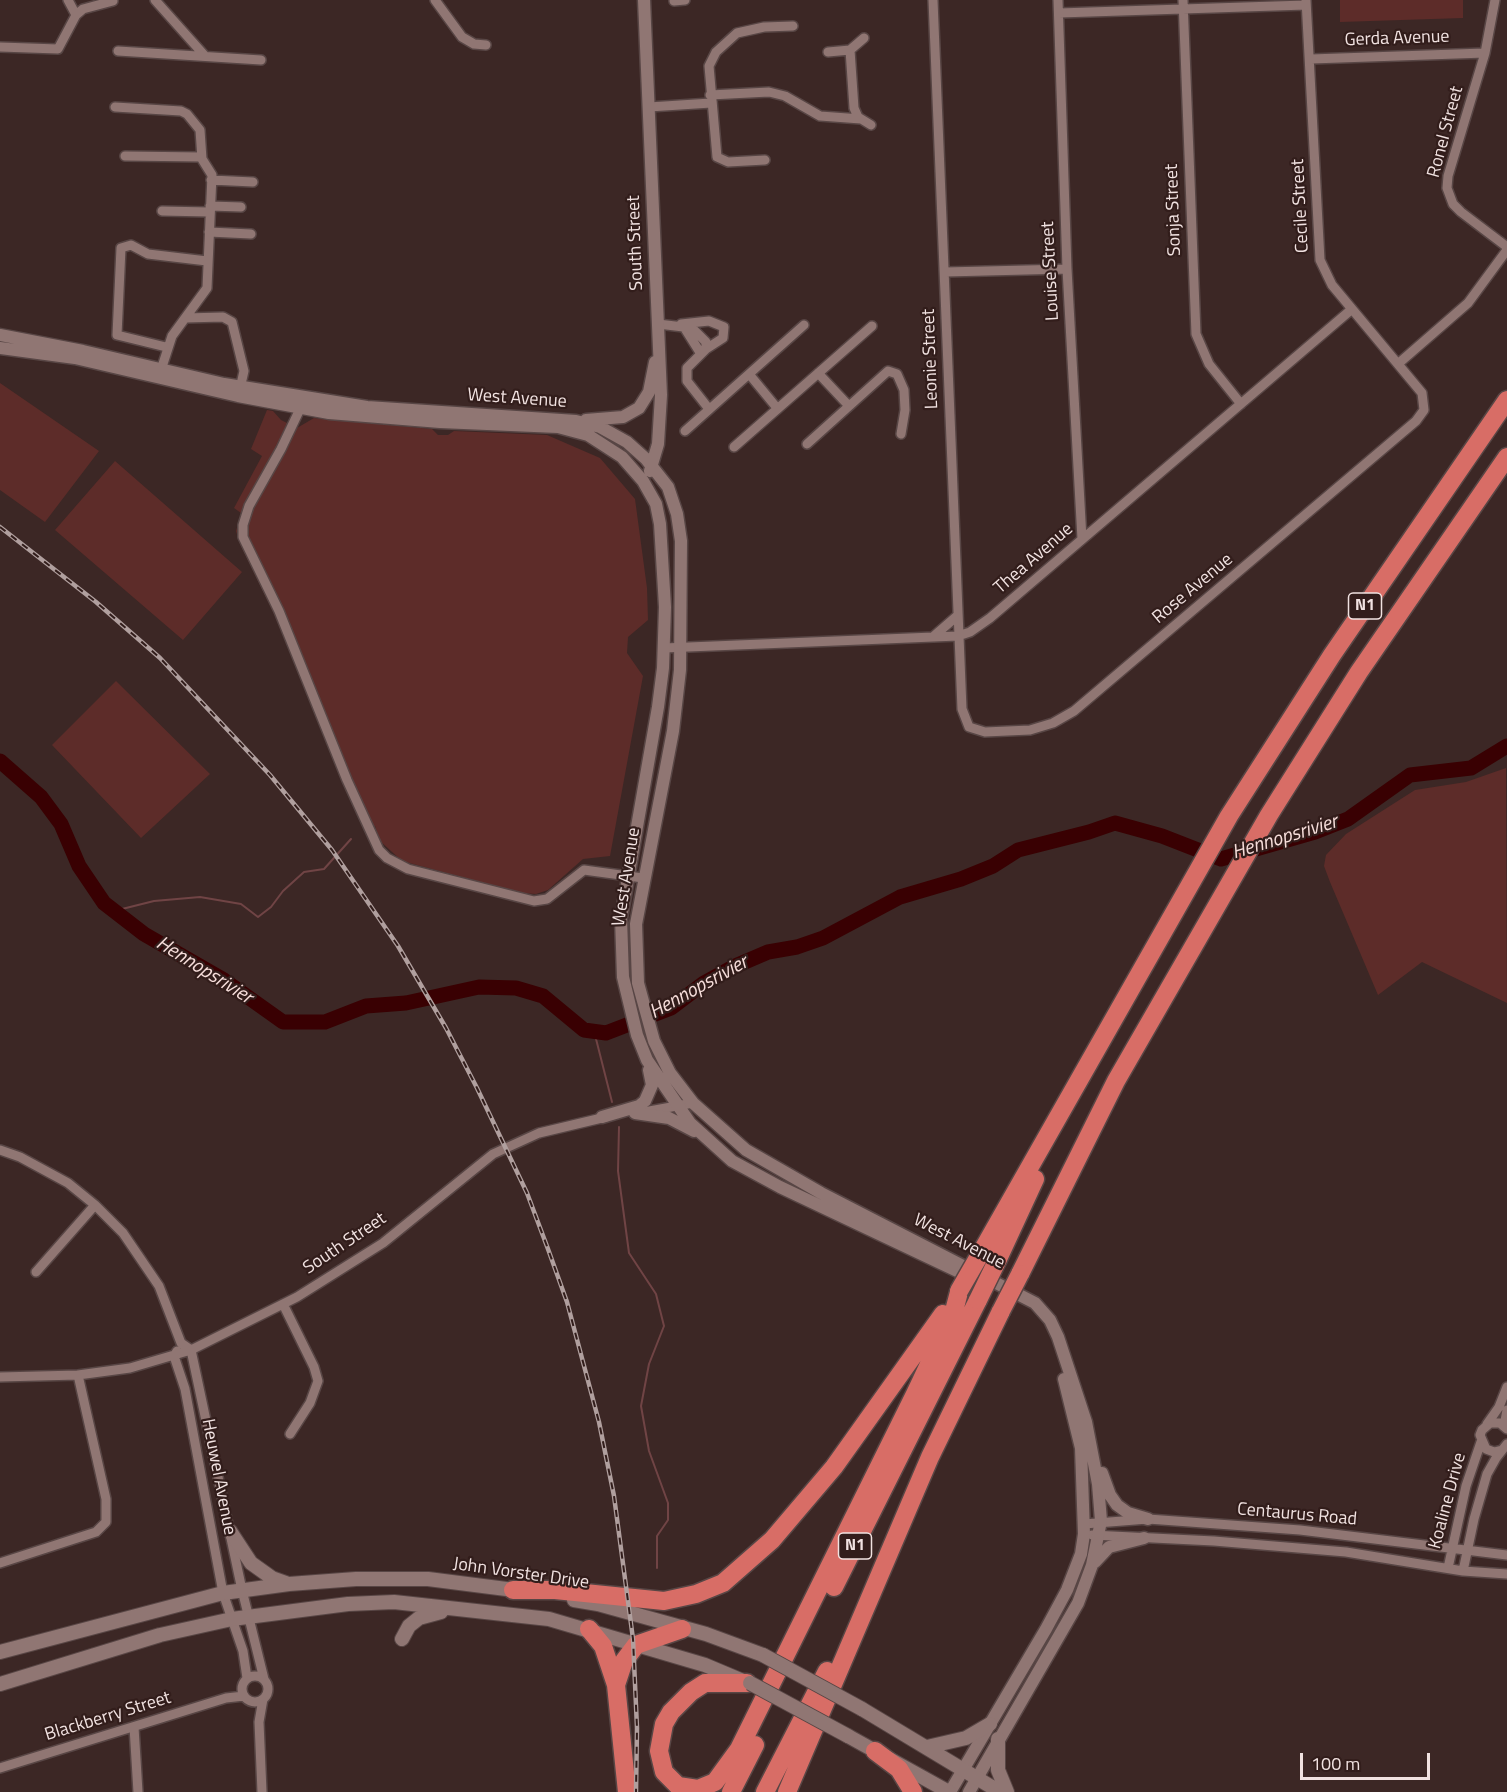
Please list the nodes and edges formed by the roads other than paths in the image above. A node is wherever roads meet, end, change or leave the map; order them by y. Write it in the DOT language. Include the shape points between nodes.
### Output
graph roads {
  1 [pos="68,0"];
  2 [pos="155,0"];
  3 [pos="435,0"];
  4 [pos="644,0"];
  5 [pos="685,0"];
  6 [pos="933,0"];
  7 [pos="1058,0"];
  8 [pos="1495,0"];
  9 [pos="113,1"];
  10 [pos="674,1"];
  11 [pos="1306,3"];
  12 [pos="1183,4"];
  13 [pos="1059,13"];
  14 [pos="76,15"];
  15 [pos="793,26"];
  16 [pos="864,38"];
  17 [pos="486,45"];
  18 [pos="0,47"];
  19 [pos="850,50"];
  20 [pos="118,51"];
  21 [pos="828,52"];
  22 [pos="1485,53"];
  23 [pos="205,56"];
  24 [pos="1311,59"];
  25 [pos="261,60"];
  26 [pos="710,99"];
  27 [pos="649,106"];
  28 [pos="115,107"];
  29 [pos="861,119"];
  30 [pos="871,125"];
  31 [pos="125,156"];
  32 [pos="201,157"];
  33 [pos="765,160"];
  34 [pos="211,180"];
  35 [pos="253,182"];
  36 [pos="241,207"];
  37 [pos="209,209"];
  38 [pos="162,211"];
  39 [pos="208,232"];
  40 [pos="251,234"];
  41 [pos="1507,248"];
  42 [pos="207,261"];
  43 [pos="1067,269"];
  44 [pos="945,272"];
  45 [pos="1352,309"];
  46 [pos="185,318"];
  47 [pos="658,324"];
  48 [pos="804,325"];
  49 [pos="680,326"];
  50 [pos="872,326"];
  51 [pos="0,335"];
  52 [pos="658,340"];
  53 [pos="166,347"];
  54 [pos="0,348"];
  55 [pos="704,351"];
  56 [pos="1399,363"];
  57 [pos="161,373"];
  58 [pos="818,373"];
  59 [pos="749,374"];
  60 [pos="240,391"];
  61 [pos="1507,400"];
  62 [pos="1241,404"];
  63 [pos="849,406"];
  64 [pos="777,408"];
  65 [pos="300,409"];
  66 [pos="709,409"];
  67 [pos="1424,410"];
  68 [pos="576,421"];
  69 [pos="685,431"];
  70 [pos="902,434"];
  71 [pos="807,444"];
  72 [pos="734,447"];
  73 [pos="1507,456"];
  74 [pos="653,466"];
  75 [pos="643,481"];
  76 [pos="1082,540"];
  77 [pos="957,616"];
  78 [pos="958,636"];
  79 [pos="932,637"];
  80 [pos="664,648"];
  81 [pos="682,648"];
  82 [pos="963,716"];
  83 [pos="628,876"];
  84 [pos="643,878"];
  85 [pos="647,1060"];
  86 [pos="693,1103"];
  87 [pos="677,1106"];
  88 [pos="635,1113"];
  89 [pos="602,1117"];
  90 [pos="702,1136"];
  91 [pos="0,1150"];
  92 [pos="95,1205"];
  93 [pos="990,1255"];
  94 [pos="36,1272"];
  95 [pos="959,1292"];
  96 [pos="283,1304"];
  97 [pos="181,1343"];
  98 [pos="190,1350"];
  99 [pos="174,1356"];
  100 [pos="78,1375"];
  101 [pos="0,1377"];
  102 [pos="1507,1387"];
  103 [pos="1507,1410"];
  104 [pos="1485,1426"];
  105 [pos="1506,1428"];
  106 [pos="290,1434"];
  107 [pos="1481,1442"];
  108 [pos="1504,1447"];
  109 [pos="1092,1450"];
  110 [pos="1148,1519"];
  111 [pos="1101,1521"];
  112 [pos="1084,1529"];
  113 [pos="230,1531"];
  114 [pos="1100,1536"];
  115 [pos="1144,1538"];
  116 [pos="893,1541"];
  117 [pos="1451,1547"];
  118 [pos="1469,1550"];
  119 [pos="1507,1555"];
  120 [pos="0,1563"];
  121 [pos="1092,1565"];
  122 [pos="1448,1568"];
  123 [pos="1463,1571"];
  124 [pos="1507,1574"];
  125 [pos="289,1584"];
  126 [pos="242,1590"];
  127 [pos="513,1590"];
  128 [pos="223,1593"];
  129 [pos="455,1609"];
  130 [pos="250,1615"];
  131 [pos="232,1619"];
  132 [pos="589,1629"];
  133 [pos="682,1629"];
  134 [pos="402,1639"];
  135 [pos="636,1645"];
  136 [pos="0,1652"];
  137 [pos="248,1678"];
  138 [pos="264,1679"];
  139 [pos="749,1683"];
  140 [pos="0,1684"];
  141 [pos="616,1685"];
  142 [pos="245,1695"];
  143 [pos="262,1699"];
  144 [pos="259,1722"];
  145 [pos="990,1724"];
  146 [pos="134,1727"];
  147 [pos="998,1738"];
  148 [pos="927,1747"];
  149 [pos="875,1751"];
  150 [pos="0,1768"];
  151 [pos="963,1770"];
  152 [pos="976,1778"];
  153 [pos="138,1792"];
  154 [pos="262,1792"];
  155 [pos="627,1792"];
  156 [pos="731,1792"];
  157 [pos="765,1792"];
  158 [pos="787,1792"];
  159 [pos="913,1792"];
  160 [pos="949,1792"];
  161 [pos="969,1792"];
  162 [pos="1000,1792"];
  163 [pos="1007,1792"];
  1 -- 14 [label="street"];
  2 -- 23 [label="street"];
  3 -- 17 [label="street" via="462,37"];
  4 -- 27 [label="street, South Street"];
  5 -- 10 [label="street"];
  6 -- 44 [label="street, Leonie Street"];
  7 -- 13 [label="street, Louise Street"];
  8 -- 22 [label="street, Ronel Street"];
  9 -- 14 [label="street" via="92,5"];
  11 -- 12 [label="street"];
  11 -- 24 [label="street, Cecile Street"];
  12 -- 13 [label="street"];
  12 -- 62 [label="street, Sonja Street" via="1196,334 1209,364"];
  13 -- 43 [label="street, Louise Street"];
  14 -- 18 [label="street" via="58,49"];
  15 -- 26 [label="street" via="753,29 731,38 711,58"];
  16 -- 19 [label="street"];
  19 -- 21 [label="street"];
  19 -- 29 [label="street" via="854,108"];
  20 -- 23 [label="street"];
  22 -- 24 [label="street, Gerda Avenue"];
  22 -- 41 [label="street, Ronel Street" via="1447,188 1453,204"];
  23 -- 25 [label="street"];
  24 -- 45 [label="street, Cecile Street" via="1317,245 1324,273"];
  26 -- 27 [label="street"];
  26 -- 29 [label="street" via="769,92 785,96 820,116"];
  26 -- 33 [label="street" via="715,153 719,159"];
  27 -- 47 [label="street, South Street"];
  28 -- 32 [label="street" via="184,112 200,129"];
  29 -- 30 [label="street"];
  31 -- 32 [label="street"];
  32 -- 34 [label="street" via="211,171"];
  34 -- 35 [label="street"];
  34 -- 37 [label="street"];
  36 -- 37 [label="street"];
  37 -- 38 [label="street"];
  37 -- 39 [label="street"];
  39 -- 40 [label="street"];
  39 -- 42 [label="street"];
  41 -- 56 [label="street" via="1468,303"];
  42 -- 46 [label="street" via="205,294"];
  42 -- 53 [label="street" via="148,254 131,245 121,248 117,335"];
  43 -- 44 [label="street"];
  43 -- 76 [label="street, Louise Street"];
  44 -- 77 [label="street, Leonie Street"];
  45 -- 56 [label="street, Cecile Street"];
  45 -- 62 [label="street, Thea Avenue"];
  46 -- 53 [label="street"];
  46 -- 60 [label="street" via="223,317 232,322 244,371"];
  47 -- 49 [label="street"];
  47 -- 52 [label="street, South Street"];
  48 -- 59 [label="street"];
  49 -- 55 [label="street"];
  49 -- 55 [label="street" via="709,321 720,324 726,332 723,338"];
  50 -- 58 [label="street"];
  51 -- 57 [label="street, West Avenue"];
  52 -- 68 [label="street" via="650,392 639,408 614,419"];
  52 -- 74 [label="street, South Street" via="661,426"];
  53 -- 57 [label="street"];
  54 -- 57 [label="street, West Avenue"];
  55 -- 66 [label="street" via="687,368 687,383"];
  56 -- 67 [label="street, Cecile Street" via="1422,393"];
  57 -- 60 [label="street, West Avenue"];
  58 -- 63 [label="street"];
  58 -- 64 [label="street"];
  59 -- 64 [label="street"];
  59 -- 66 [label="street"];
  60 -- 65 [label="street, West Avenue"];
  60 -- 68 [label="street, West Avenue" via="366,407"];
  61 -- 93 [label="highway, N1" via="1339,645 1229,816 1087,1069"];
  62 -- 76 [label="street, Thea Avenue"];
  63 -- 70 [label="street" via="892,371 899,377 906,398"];
  63 -- 71 [label="street"];
  64 -- 72 [label="street"];
  65 -- 75 [label="street, West Avenue" via="384,418 558,427 588,435 609,447"];
  65 -- 83 [label="street" via="249,506 243,537 279,611 379,850 408,869 534,901 547,899 584,870"];
  66 -- 69 [label="street"];
  67 -- 82 [label="street, Rose Avenue" via="1416,421 1074,711 1030,730 977,731 969,727"];
  68 -- 74 [label="street, West Avenue" via="618,436"];
  73 -- 116 [label="highway, N1, bridge" via="1359,672 1269,815 1116,1081 1000,1311"];
  74 -- 75 [label="street, South Street"];
  74 -- 81 [label="street, West Avenue" via="668,487 679,523"];
  75 -- 80 [label="street, West Avenue" via="656,504 660,524"];
  76 -- 78 [label="street, Thea Avenue" via="990,618"];
  77 -- 78 [label="street, Leonie Street"];
  77 -- 79 [label="street"];
  78 -- 79 [label="street, Thea Avenue"];
  78 -- 82 [label="street, Leonie Street"];
  79 -- 81 [label="street, Thea Avenue"];
  80 -- 81 [label="street, Thea Avenue"];
  80 -- 83 [label="street, West Avenue" via="658,707"];
  81 -- 84 [label="street, West Avenue" via="673,730"];
  83 -- 84 [label="street"];
  83 -- 85 [label="street, West Avenue" via="620,948 625,987"];
  84 -- 86 [label="street, West Avenue" via="636,924 638,983 654,1041 670,1073"];
  85 -- 87 [label="street, West Avenue"];
  85 -- 89 [label="street" via="652,1085 645,1101"];
  86 -- 87 [label="street, South Street"];
  86 -- 109 [label="street, West Avenue" via="716,1127 761,1161 1035,1303 1058,1337"];
  87 -- 88 [label="street, South Street"];
  87 -- 90 [label="street, West Avenue"];
  88 -- 89 [label="street, South Street"];
  88 -- 90 [label="street" via="669,1118"];
  89 -- 96 [label="street, South Street" via="539,1133 493,1154 383,1243"];
  90 -- 112 [label="street, West Avenue" via="751,1173 924,1254 1031,1310 1052,1340 1075,1416 1082,1460"];
  91 -- 92 [label="street" via="68,1183"];
  92 -- 94 [label="street"];
  92 -- 97 [label="street" via="147,1265"];
  93 -- 95 [label="highway, bridge"];
  93 -- 156 [label="highway, N1, bridge" via="978,1300"];
  95 -- 127 [label="highway" via="834,1467 772,1540 723,1582 696,1594 664,1601 555,1590"];
  95 -- 139 [label="highway" via="915,1394 739,1749 715,1782 698,1789 678,1786 664,1772 659,1751 670,1712 705,1683"];
  96 -- 98 [label="street, South Street"];
  96 -- 106 [label="street" via="318,1381 310,1403"];
  97 -- 98 [label="street"];
  97 -- 99 [label="street"];
  98 -- 99 [label="street, South Street"];
  98 -- 113 [label="street, Heuwel Avenue"];
  99 -- 100 [label="street, South Street" via="130,1368"];
  99 -- 128 [label="street, Heuwel Avenue" via="184,1389"];
  100 -- 101 [label="street, South Street"];
  100 -- 120 [label="street" via="106,1499 106,1522 96,1532"];
  102 -- 104 [label="street"];
  103 -- 105 [label="street"];
  104 -- 105 [label="street" via="1495,1422"];
  104 -- 107 [label="street, Koaline Drive"];
  107 -- 108 [label="street" via="1489,1451"];
  107 -- 117 [label="street, Koaline Drive"];
  108 -- 118 [label="street, Koaline Drive" via="1487,1474"];
  109 -- 110 [label="street" via="1113,1500 1128,1513"];
  109 -- 111 [label="street, West Avenue"];
  110 -- 111 [label="street, Centaurus Road"];
  110 -- 117 [label="street, Centaurus Road" via="1300,1530"];
  111 -- 112 [label="street, Centaurus Road"];
  111 -- 114 [label="street, West Avenue"];
  112 -- 114 [label="street, Centaurus Road"];
  112 -- 145 [label="street, West Avenue" via="1081,1554 1067,1590"];
  113 -- 125 [label="main road" via="251,1563"];
  113 -- 126 [label="street, Heuwel Avenue"];
  114 -- 115 [label="street, Centaurus Road"];
  114 -- 121 [label="street, West Avenue"];
  115 -- 121 [label="street" via="1109,1548"];
  115 -- 122 [label="street, Centaurus Road" via="1346,1552"];
  116 -- 157 [label="highway, N1"];
  116 -- 158 [label="highway"];
  117 -- 118 [label="street, Centaurus Road"];
  117 -- 122 [label="street, Koaline Drive"];
  118 -- 119 [label="street, Centaurus Road"];
  118 -- 123 [label="street, Koaline Drive"];
  121 -- 147 [label="street, West Avenue" via="1078,1603"];
  122 -- 123 [label="street, Centaurus Road"];
  123 -- 124 [label="street, Centaurus Road"];
  125 -- 126 [label="main road, John Vorster Drive"];
  125 -- 127 [label="main road, John Vorster Drive" via="428,1579"];
  126 -- 128 [label="main road, John Vorster Drive"];
  126 -- 130 [label="street, Heuwel Avenue"];
  127 -- 133 [label="main road, John Vorster Drive" via="598,1604"];
  128 -- 131 [label="street, Heuwel Avenue"];
  128 -- 136 [label="main road, John Vorster Drive"];
  129 -- 130 [label="main road" via="394,1602"];
  129 -- 132 [label="main road" via="549,1619"];
  129 -- 134 [label="main road" via="419,1618"];
  130 -- 131 [label="main road"];
  130 -- 138 [label="street, Heuwel Avenue"];
  131 -- 137 [label="street, Heuwel Avenue"];
  131 -- 140 [label="main road" via="160,1635"];
  132 -- 135 [label="main road"];
  132 -- 141 [label="highway" via="603,1647"];
  133 -- 135 [label="highway"];
  133 -- 148 [label="main road, John Vorster Drive, bridge" via="764,1655"];
  135 -- 139 [label="main road" via="705,1665"];
  135 -- 141 [label="highway" via="624,1661"];
  137 -- 138 [label="street"];
  137 -- 142 [label="street"];
  138 -- 143 [label="street" via="268,1692"];
  139 -- 149 [label="main road, bridge"];
  141 -- 155 [label="highway"];
  142 -- 143 [label="street"];
  142 -- 144 [label="street"];
  142 -- 146 [label="street, Blackberry Street"];
  143 -- 144 [label="street"];
  144 -- 154 [label="street"];
  145 -- 148 [label="main road" via="966,1738"];
  145 -- 151 [label="street, West Avenue"];
  146 -- 150 [label="street, Blackberry Street"];
  146 -- 153 [label="street"];
  147 -- 152 [label="street, West Avenue"];
  147 -- 163 [label="main road" via="998,1770"];
  148 -- 151 [label="main road, John Vorster Drive"];
  149 -- 159 [label="highway" via="899,1769"];
  149 -- 160 [label="main road"];
  151 -- 152 [label="main road, John Vorster Drive"];
  151 -- 160 [label="street, West Avenue"];
  152 -- 161 [label="street, West Avenue"];
  152 -- 162 [label="main road, John Vorster Drive"];
}
